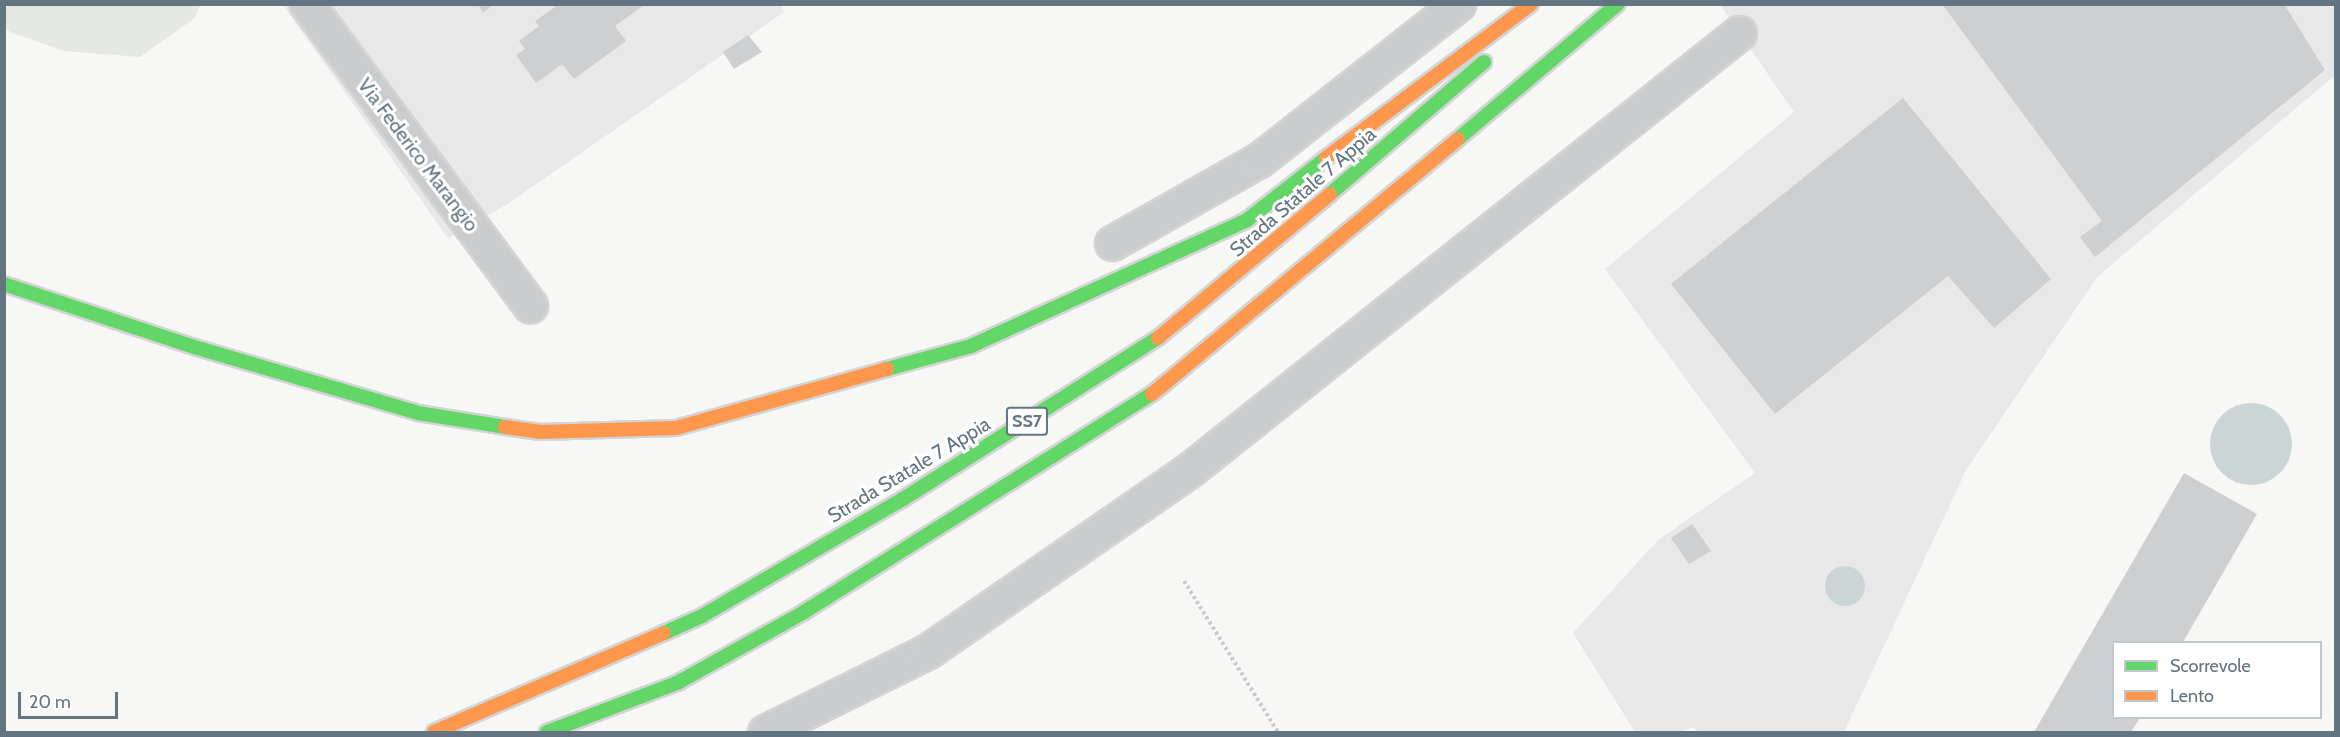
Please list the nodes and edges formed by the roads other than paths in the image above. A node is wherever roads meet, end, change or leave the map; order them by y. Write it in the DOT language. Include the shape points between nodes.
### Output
graph roads {
  1 [pos="307,4"];
  2 [pos="1458,4"];
  3 [pos="1618,4"];
  4 [pos="1537,8"];
  5 [pos="1525,28"];
  6 [pos="1739,33"];
  7 [pos="1498,51"];
  8 [pos="1112,243"];
  9 [pos="4,284"];
  10 [pos="530,305"];
  11 [pos="679,682"];
  12 [pos="602,727"];
  13 [pos="434,732"];
  14 [pos="547,732"];
  15 [pos="765,732"];
  1 -- 10 [label="street, Via Federico Marangio"];
  2 -- 8 [label="street" via="1258,160"];
  3 -- 11 [label="highway, SS7" via="1162,388 804,612"];
  4 -- 5 [label="highway"];
  4 -- 9 [label="highway" via="1395,104 1248,220 972,346 676,428 539,432 418,413 190,346"];
  6 -- 15 [label="street" via="1191,468 928,651"];
  7 -- 13 [label="highway, Strada Statale 7 Appia / SS7" via="1165,333 903,499 702,616"];
  11 -- 12 [label="highway"];
  11 -- 14 [label="highway, SS7"];
}
